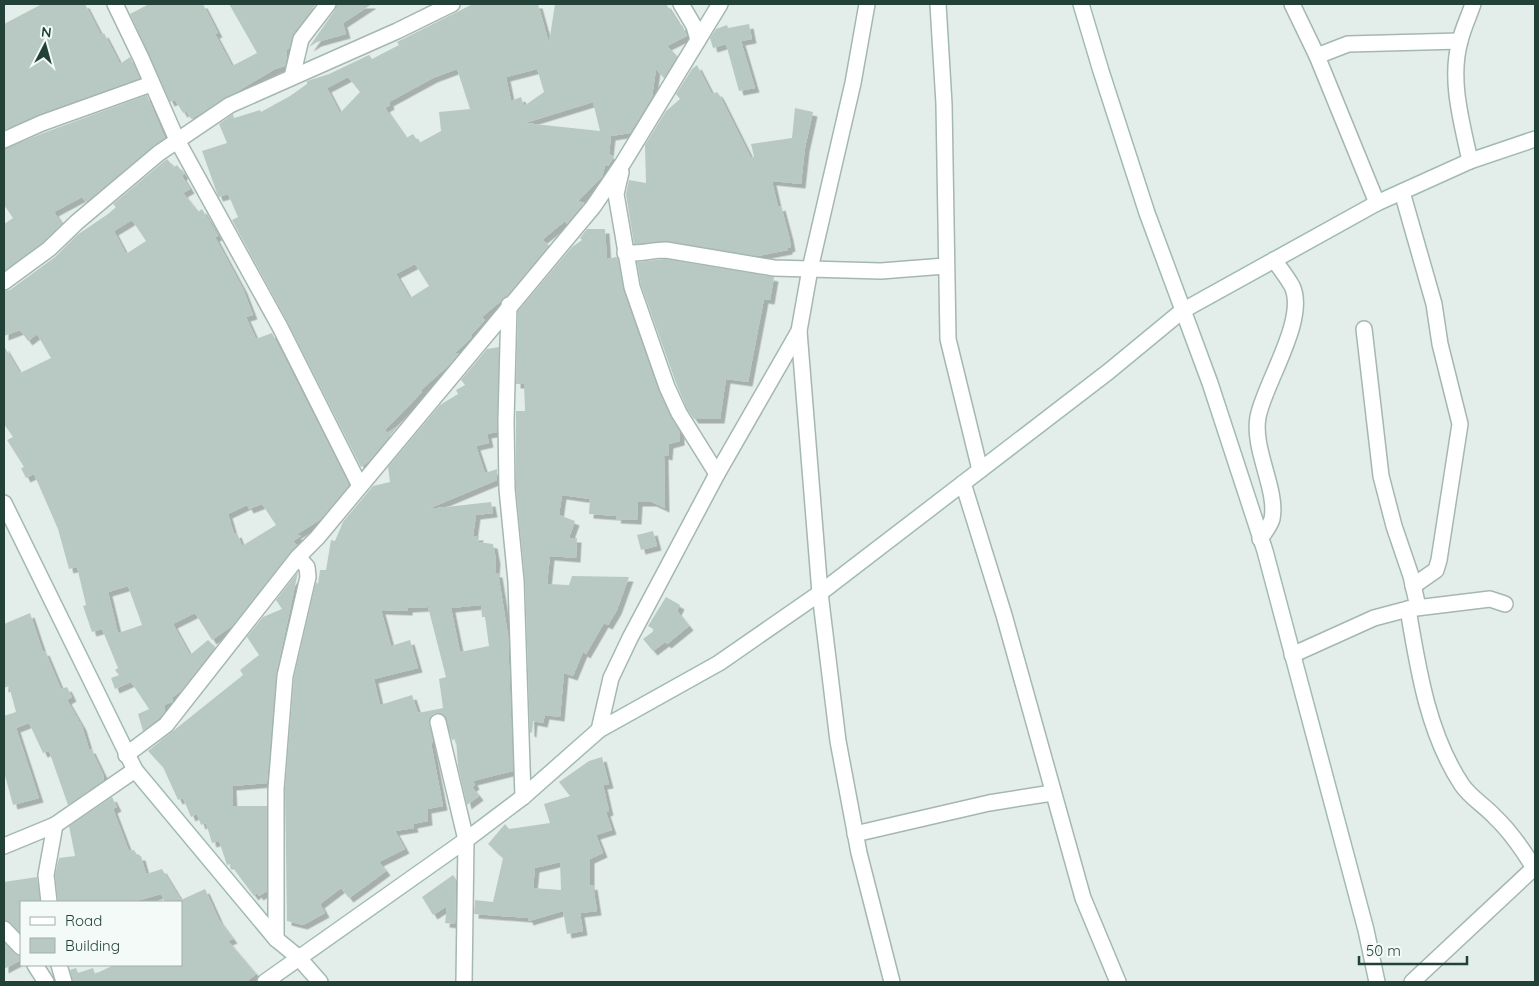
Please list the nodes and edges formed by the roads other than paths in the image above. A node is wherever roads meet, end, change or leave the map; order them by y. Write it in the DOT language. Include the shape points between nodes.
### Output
graph roads {
  1 [pos="115,4"];
  2 [pos="328,4"];
  3 [pos="452,4"];
  4 [pos="681,4"];
  5 [pos="720,4"];
  6 [pos="867,4"];
  7 [pos="938,4"];
  8 [pos="1081,4"];
  9 [pos="1292,4"];
  10 [pos="1473,4"];
  11 [pos="698,40"];
  12 [pos="1460,41"];
  13 [pos="1317,56"];
  14 [pos="292,77"];
  15 [pos="151,84"];
  16 [pos="1535,139"];
  17 [pos="4,140"];
  18 [pos="176,140"];
  19 [pos="1470,161"];
  20 [pos="623,163"];
  21 [pos="1402,192"];
  22 [pos="1376,203"];
  23 [pos="625,253"];
  24 [pos="1274,260"];
  25 [pos="945,266"];
  26 [pos="810,270"];
  27 [pos="4,282"];
  28 [pos="509,305"];
  29 [pos="1182,311"];
  30 [pos="1364,329"];
  31 [pos="799,331"];
  32 [pos="980,470"];
  33 [pos="717,474"];
  34 [pos="963,483"];
  35 [pos="360,486"];
  36 [pos="4,503"];
  37 [pos="1260,538"];
  38 [pos="298,557"];
  39 [pos="1413,586"];
  40 [pos="820,593"];
  41 [pos="1505,604"];
  42 [pos="1413,608"];
  43 [pos="1292,655"];
  44 [pos="438,722"];
  45 [pos="599,730"];
  46 [pos="126,755"];
  47 [pos="135,770"];
  48 [pos="1052,792"];
  49 [pos="524,797"];
  50 [pos="55,825"];
  51 [pos="855,834"];
  52 [pos="466,840"];
  53 [pos="4,846"];
  54 [pos="1535,868"];
  55 [pos="49,901"];
  56 [pos="4,929"];
  57 [pos="276,939"];
  58 [pos="20,946"];
  59 [pos="298,957"];
  60 [pos="36,966"];
  61 [pos="59,966"];
  62 [pos="887,981"];
  63 [pos="46,982"];
  64 [pos="64,982"];
  65 [pos="265,982"];
  66 [pos="320,982"];
  67 [pos="464,982"];
  68 [pos="1118,982"];
  69 [pos="1377,982"];
  70 [pos="1412,982"];
  1 -- 15 [label="street"];
  2 -- 14 [label="street" via="301,39"];
  3 -- 14 [label="street"];
  4 -- 11 [label="street"];
  5 -- 11 [label="street"];
  6 -- 26 [label="street" via="853,83"];
  7 -- 25 [label="street" via="944,104"];
  8 -- 29 [label="street"];
  9 -- 13 [label="street"];
  10 -- 12 [label="street"];
  11 -- 20 [label="street"];
  12 -- 13 [label="street" via="1348,44"];
  12 -- 19 [label="street" via="1458,106"];
  13 -- 22 [label="street"];
  14 -- 18 [label="street" via="230,106"];
  15 -- 17 [label="street"];
  15 -- 18 [label="street"];
  16 -- 19 [label="street"];
  18 -- 27 [label="street" via="49,249"];
  18 -- 35 [label="street" via="280,327"];
  19 -- 21 [label="street"];
  20 -- 23 [label="street" via="616,194"];
  20 -- 28 [label="street" via="593,207"];
  21 -- 22 [label="street"];
  21 -- 39 [label="street" via="1434,304 1440,344 1460,424 1439,560 1436,570"];
  22 -- 24 [label="street"];
  23 -- 26 [label="street" via="666,250 774,268"];
  23 -- 33 [label="street" via="632,288 667,387 679,413"];
  24 -- 29 [label="street"];
  24 -- 37 [label="street" via="1292,287 1294,304 1278,368 1257,418 1260,452 1272,505 1272,520"];
  25 -- 26 [label="street"];
  25 -- 32 [label="street" via="948,338"];
  26 -- 31 [label="street"];
  28 -- 35 [label="street"];
  28 -- 49 [label="street" via="507,489 516,581"];
  29 -- 32 [label="street"];
  29 -- 37 [label="street" via="1210,383"];
  30 -- 39 [label="street" via="1381,476"];
  31 -- 33 [label="street"];
  31 -- 40 [label="street"];
  32 -- 34 [label="street"];
  33 -- 45 [label="street" via="611,678"];
  34 -- 40 [label="street"];
  34 -- 48 [label="street" via="1004,615"];
  35 -- 38 [label="street"];
  36 -- 46 [label="street"];
  37 -- 43 [label="street"];
  38 -- 46 [label="street" via="166,725"];
  38 -- 57 [label="street" via="307,567 308,577 285,676 276,790"];
  39 -- 42 [label="street"];
  40 -- 45 [label="street" via="719,664"];
  40 -- 51 [label="street" via="838,741"];
  41 -- 42 [label="street" via="1490,599"];
  42 -- 43 [label="street" via="1374,618"];
  42 -- 54 [label="street" via="1413,641 1438,742 1463,787 1495,816"];
  43 -- 69 [label="street"];
  44 -- 52 [label="street"];
  45 -- 49 [label="street"];
  46 -- 47 [label="street"];
  47 -- 50 [label="street"];
  47 -- 57 [label="street"];
  48 -- 51 [label="street" via="988,803"];
  48 -- 68 [label="street" via="1083,898"];
  49 -- 52 [label="street"];
  50 -- 53 [label="street"];
  50 -- 55 [label="street" via="46,875"];
  51 -- 62 [label="street"];
  52 -- 59 [label="street"];
  52 -- 67 [label="street"];
  54 -- 70 [label="street"];
  56 -- 58 [label="street"];
  57 -- 59 [label="street"];
  59 -- 65 [label="street"];
  59 -- 66 [label="street"];
  60 -- 63 [label="street"];
  61 -- 64 [label="street"];
}
